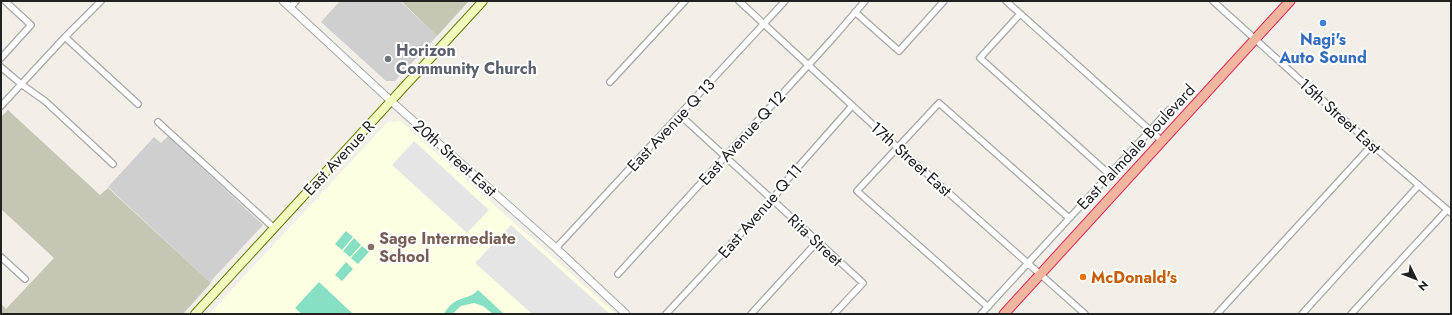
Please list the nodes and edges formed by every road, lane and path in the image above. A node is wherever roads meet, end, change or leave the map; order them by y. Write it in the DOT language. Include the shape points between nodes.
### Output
graph roads {
  1 [pos="5,1"];
  2 [pos="101,1"];
  3 [pos="283,1"];
  4 [pos="296,1"];
  5 [pos="483,1"];
  6 [pos="685,1"];
  7 [pos="738,1"];
  8 [pos="785,1"];
  9 [pos="865,1"];
  10 [pos="944,1"];
  11 [pos="1006,1"];
  12 [pos="1213,1"];
  13 [pos="1290,1"];
  14 [pos="290,8"];
  15 [pos="855,12"];
  16 [pos="1020,14"];
  17 [pos="764,24"];
  18 [pos="65,37"];
  19 [pos="1255,39"];
  20 [pos="1,58"];
  21 [pos="809,65"];
  22 [pos="1,66"];
  23 [pos="610,82"];
  24 [pos="21,84"];
  25 [pos="391,101"];
  26 [pos="138,104"];
  27 [pos="1,106"];
  28 [pos="852,106"];
  29 [pos="1169,110"];
  30 [pos="680,115"];
  31 [pos="158,122"];
  32 [pos="1150,130"];
  33 [pos="1162,141"];
  34 [pos="1372,145"];
  35 [pos="898,148"];
  36 [pos="726,157"];
  37 [pos="113,164"];
  38 [pos="1110,174"];
  39 [pos="1419,185"];
  40 [pos="772,200"];
  41 [pos="1449,212"];
  42 [pos="1069,218"];
  43 [pos="274,228"];
  44 [pos="817,242"];
  45 [pos="556,248"];
  46 [pos="1,257"];
  47 [pos="1028,263"];
  48 [pos="618,274"];
  49 [pos="1040,274"];
  50 [pos="25,279"];
  51 [pos="988,306"];
  52 [pos="195,314"];
  53 [pos="626,314"];
  54 [pos="666,314"];
  55 [pos="751,314"];
  56 [pos="834,314"];
  57 [pos="981,314"];
  58 [pos="1004,314"];
  59 [pos="1085,314"];
  60 [pos="1217,314"];
  61 [pos="1302,314"];
  62 [pos="1351,314"];
  1 -- 20 [label="street" via="31,25"];
  2 -- 18 [label="street"];
  3 -- 14 [label="street, 20th Street East"];
  4 -- 14 [label="street"];
  5 -- 25 [label="main road, East Avenue R"];
  6 -- 23 [label="street"];
  7 -- 17 [label="street, 17th Street East"];
  8 -- 17 [label="street, East Avenue Q 13"];
  9 -- 15 [label="street, East Avenue Q 12"];
  10 -- 15 [label="street" via="899,51"];
  11 -- 16 [label="street"];
  12 -- 19 [label="street, 15th Street East"];
  13 -- 19 [label="highway, East Palmdale Boulevard"];
  14 -- 25 [label="street, 20th Street East"];
  15 -- 21 [label="street, East Avenue Q 12"];
  16 -- 32 [label="street"];
  16 -- 38 [label="street" via="980,58"];
  17 -- 21 [label="street, 17th Street East"];
  17 -- 30 [label="street, East Avenue Q 13"];
  18 -- 24 [label="street"];
  18 -- 26 [label="street"];
  19 -- 33 [label="highway, East Palmdale Boulevard"];
  19 -- 34 [label="street, 15th Street East"];
  21 -- 28 [label="street, 17th Street East"];
  21 -- 36 [label="street, East Avenue Q 12"];
  22 -- 24 [label="street"];
  24 -- 27 [label="street"];
  24 -- 37 [label="street" via="45,101"];
  25 -- 43 [label="main road, East Avenue R"];
  25 -- 45 [label="street, 20th Street East"];
  28 -- 35 [label="street, 17th Street East"];
  28 -- 40 [label="street, East Avenue Q 11"];
  29 -- 32 [label="street, East Palmdale Boulevard"];
  30 -- 36 [label="street, Rita Street"];
  30 -- 45 [label="street, East Avenue Q 13"];
  31 -- 43 [label="street"];
  32 -- 33 [label="street"];
  32 -- 38 [label="street, East Palmdale Boulevard"];
  33 -- 49 [label="highway, East Palmdale Boulevard"];
  34 -- 39 [label="street, 15th Street East"];
  34 -- 60 [label="street"];
  35 -- 42 [label="street" via="939,103"];
  35 -- 47 [label="street, 17th Street East"];
  35 -- 51 [label="street" via="857,190"];
  36 -- 40 [label="street, Rita Street"];
  36 -- 48 [label="street, East Avenue Q 12"];
  38 -- 42 [label="street, East Palmdale Boulevard"];
  39 -- 41 [label="street, 15th Street East"];
  39 -- 61 [label="street"];
  40 -- 44 [label="street, Rita Street"];
  40 -- 54 [label="street, East Avenue Q 11"];
  41 -- 62 [label="street"];
  42 -- 47 [label="street, East Palmdale Boulevard"];
  43 -- 52 [label="main road, East Avenue R"];
  44 -- 55 [label="street"];
  44 -- 56 [label="street, Rita Street" via="862,283"];
  45 -- 53 [label="street, 20th Street East"];
  46 -- 50 [label="street"];
  47 -- 49 [label="street, 17th Street East"];
  47 -- 51 [label="street, East Palmdale Boulevard"];
  49 -- 58 [label="highway, East Palmdale Boulevard"];
  49 -- 59 [label="street, 17th Street East"];
  51 -- 57 [label="street, East Palmdale Boulevard"];
}
